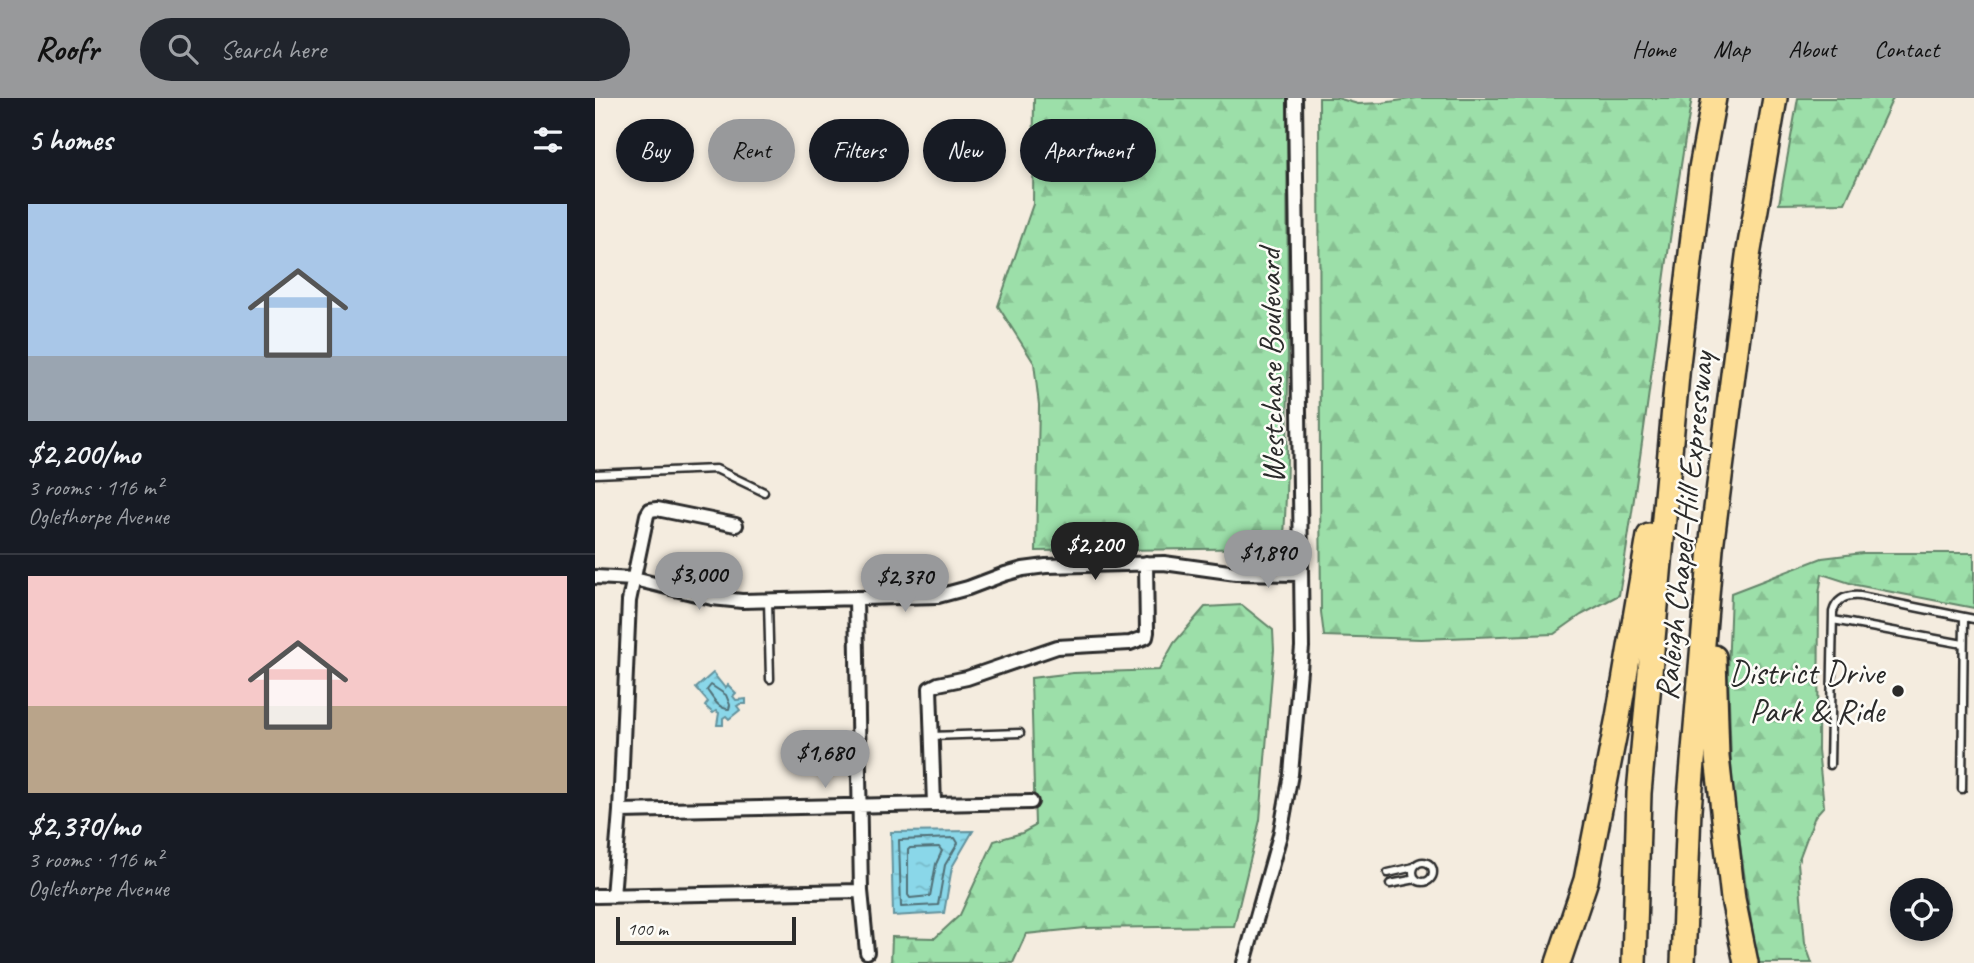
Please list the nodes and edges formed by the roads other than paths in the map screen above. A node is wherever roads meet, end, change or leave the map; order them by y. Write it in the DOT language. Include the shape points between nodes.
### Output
graph roads {
  1 [pos="1295,98"];
  2 [pos="1714,98"];
  3 [pos="1775,98"];
  4 [pos="1678,364"];
  5 [pos="595,474"];
  6 [pos="764,492"];
  7 [pos="736,525"];
  8 [pos="1711,548"];
  9 [pos="1146,563"];
  10 [pos="1301,574"];
  11 [pos="595,577"];
  12 [pos="634,579"];
  13 [pos="856,598"];
  14 [pos="768,601"];
  15 [pos="1964,617"];
  16 [pos="1974,619"];
  17 [pos="1833,620"];
  18 [pos="1963,644"];
  19 [pos="770,678"];
  20 [pos="1020,733"];
  21 [pos="931,736"];
  22 [pos="1830,765"];
  23 [pos="1962,789"];
  24 [pos="1031,802"];
  25 [pos="934,804"];
  26 [pos="861,807"];
  27 [pos="620,811"];
  28 [pos="1414,867"];
  29 [pos="1388,873"];
  30 [pos="1416,879"];
  31 [pos="1390,884"];
  32 [pos="861,891"];
  33 [pos="595,896"];
  34 [pos="613,896"];
  35 [pos="867,952"];
  36 [pos="1244,963"];
  37 [pos="1558,963"];
  38 [pos="1633,963"];
  39 [pos="1682,963"];
  40 [pos="1746,963"];
  1 -- 10 [label="street, Westchase Boulevard"];
  2 -- 4 [label="highway, Raleigh Chapel–Hill Expressway"];
  3 -- 8 [label="highway, Raleigh Chapel–Hill Expressway" via="1748,256"];
  4 -- 37 [label="highway" via="1586,880"];
  4 -- 38 [label="highway, Raleigh Chapel–Hill Expressway" via="1639,793"];
  5 -- 6 [label="lane" via="716,469"];
  7 -- 12 [label="street" via="650,510"];
  8 -- 39 [label="highway, Raleigh Chapel–Hill Expressway" via="1689,810"];
  8 -- 40 [label="highway" via="1717,757 1733,899"];
  9 -- 10 [label="street" via="1236,573"];
  9 -- 13 [label="street" via="1034,567 938,596"];
  9 -- 21 [label="street" via="1146,637 1130,643 1057,647 933,685"];
  10 -- 36 [label="street, Westchase Boulevard" via="1302,647 1291,774 1280,835"];
  11 -- 12 [label="street"];
  12 -- 14 [label="street" via="719,599"];
  12 -- 27 [label="street" via="629,601"];
  13 -- 14 [label="street"];
  13 -- 26 [label="street"];
  14 -- 19 [label="lane"];
  15 -- 16 [label="lane"];
  15 -- 17 [label="lane" via="1854,596 1839,600"];
  15 -- 18 [label="lane"];
  17 -- 18 [label="lane"];
  17 -- 22 [label="lane"];
  18 -- 23 [label="lane"];
  20 -- 21 [label="lane"];
  21 -- 25 [label="street"];
  24 -- 25 [label="street"];
  25 -- 26 [label="street"];
  26 -- 27 [label="street"];
  26 -- 32 [label="street"];
  27 -- 34 [label="street"];
  28 -- 29 [label="lane"];
  28 -- 30 [label="lane"];
  28 -- 30 [label="lane" via="1425,862 1434,872 1426,882"];
  30 -- 31 [label="lane"];
  32 -- 34 [label="street"];
  32 -- 35 [label="street"];
  33 -- 34 [label="street"];
}
